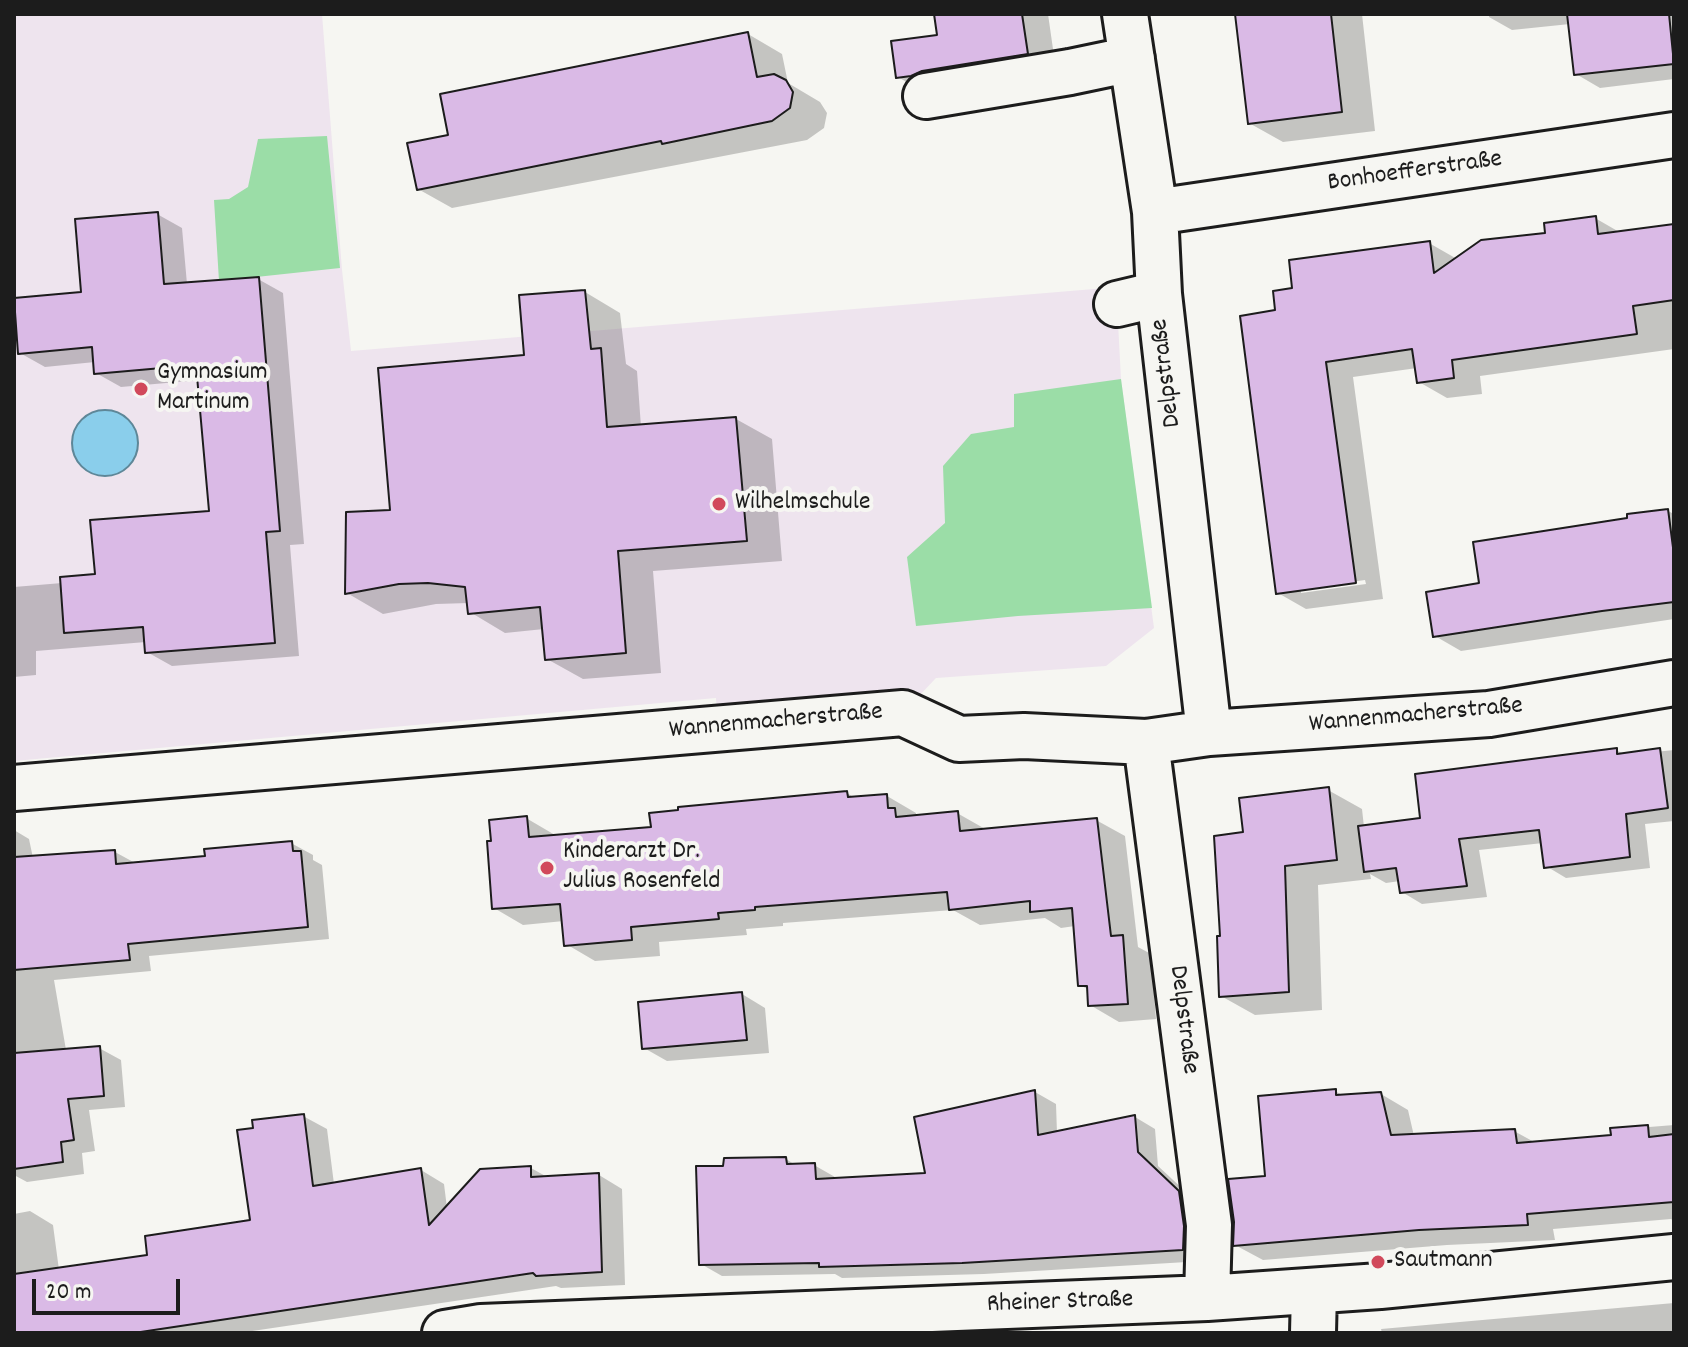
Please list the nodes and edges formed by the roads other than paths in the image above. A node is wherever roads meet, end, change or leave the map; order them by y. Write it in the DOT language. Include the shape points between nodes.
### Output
graph roads {
  1 [pos="1125,14"];
  2 [pos="1132,59"];
  3 [pos="926,96"];
  4 [pos="1674,135"];
  5 [pos="1155,212"];
  6 [pos="1159,294"];
  7 [pos="1117,304"];
  8 [pos="1674,683"];
  9 [pos="1209,733"];
  10 [pos="1146,742"];
  11 [pos="14,788"];
  12 [pos="1674,1257"];
  13 [pos="1207,1298"];
  14 [pos="1314,1312"];
  15 [pos="445,1333"];
  1 -- 2 [label="street, Delpstraße"];
  2 -- 3 [label="street"];
  2 -- 5 [label="street, Delpstraße"];
  4 -- 5 [label="street, Bonhoefferstraße"];
  5 -- 6 [label="street, Delpstraße"];
  6 -- 7 [label="street"];
  6 -- 9 [label="street, Delpstraße"];
  8 -- 9 [label="street, Wannenmacherstraße" via="1489,714"];
  9 -- 10 [label="street, Wannenmacherstraße"];
  10 -- 11 [label="street, Wannenmacherstraße" via="1024,736 959,739 903,713 694,715"];
  10 -- 13 [label="street, Delpstraße" via="1209,1225"];
  12 -- 14 [label="street, Rheiner Straße"];
  13 -- 14 [label="street, Rheiner Straße"];
  13 -- 15 [label="street, Rheiner Straße" via="481,1327"];
}
